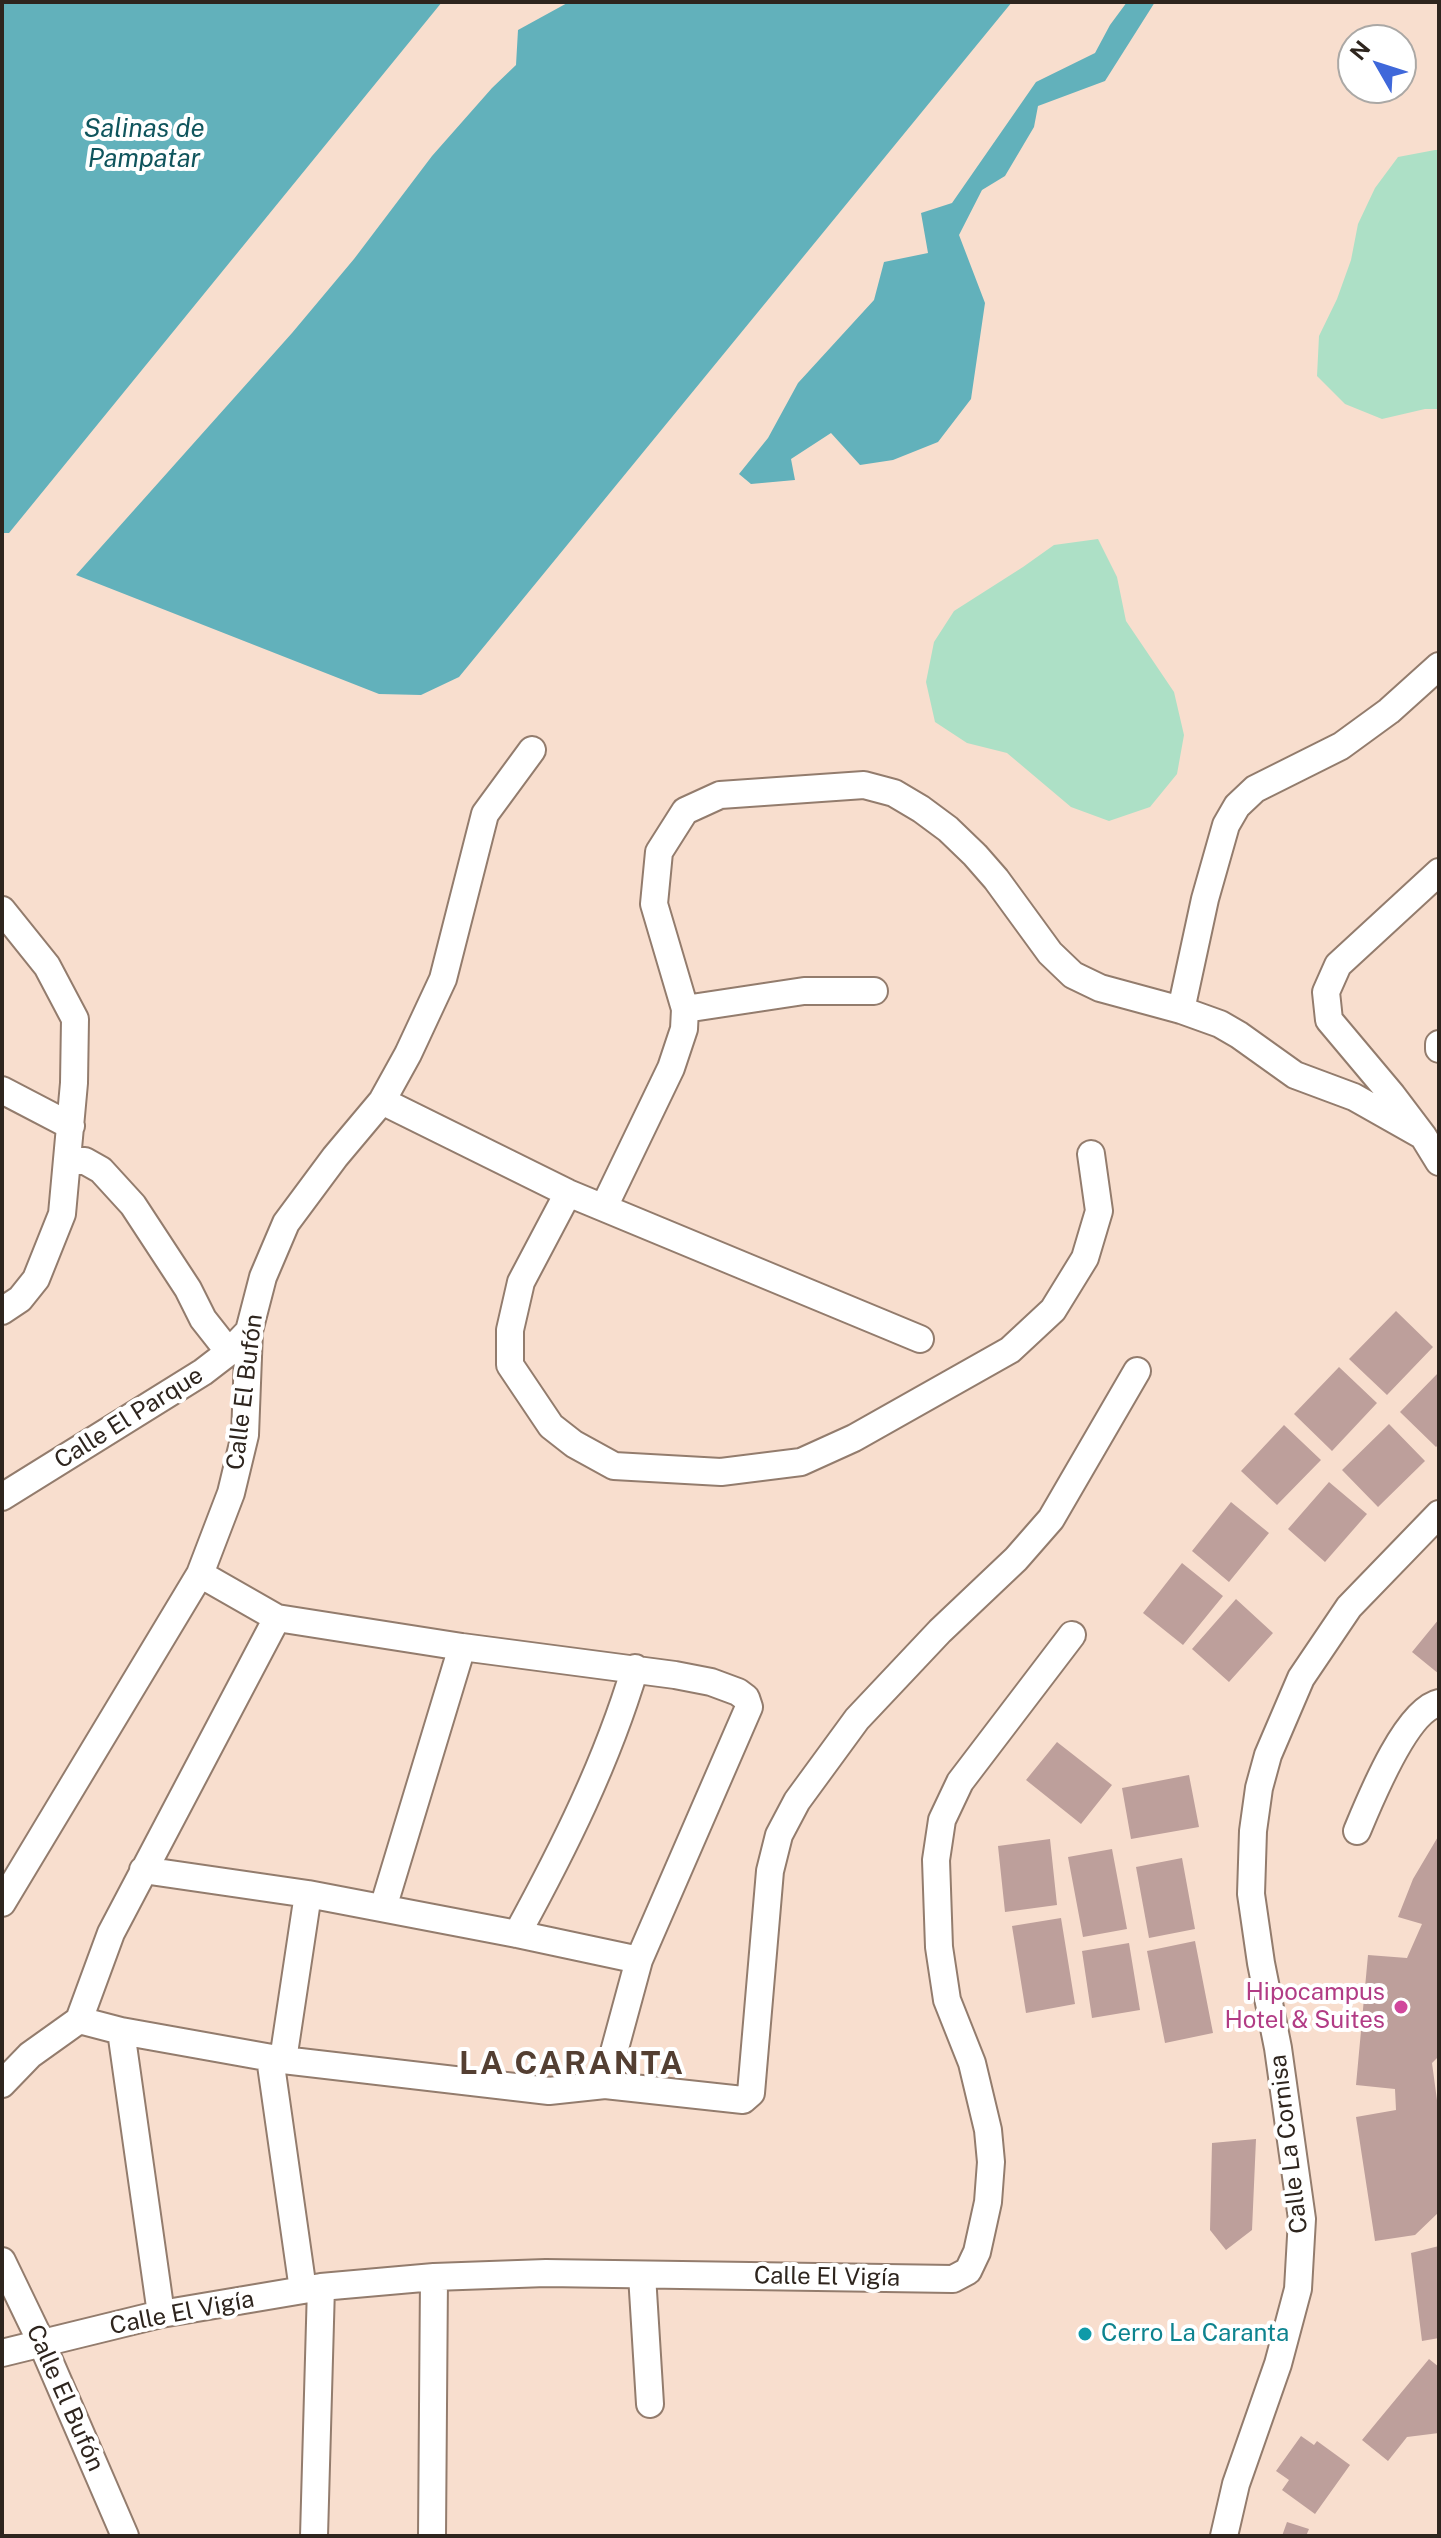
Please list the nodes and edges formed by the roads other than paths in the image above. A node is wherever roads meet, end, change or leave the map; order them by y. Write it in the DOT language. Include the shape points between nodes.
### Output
graph roads {
  1 [pos="1439,666"];
  2 [pos="532,750"];
  3 [pos="1439,872"];
  4 [pos="2,910"];
  5 [pos="874,991"];
  6 [pos="685,1009"];
  7 [pos="1181,1010"];
  8 [pos="3,1094"];
  9 [pos="382,1101"];
  10 [pos="71,1126"];
  11 [pos="1423,1136"];
  12 [pos="1091,1154"];
  13 [pos="69,1161"];
  14 [pos="1439,1162"];
  15 [pos="568,1193"];
  16 [pos="604,1207"];
  17 [pos="2,1311"];
  18 [pos="249,1331"];
  19 [pos="920,1339"];
  20 [pos="229,1352"];
  21 [pos="1137,1371"];
  22 [pos="2,1497"];
  23 [pos="1439,1514"];
  24 [pos="200,1574"];
  25 [pos="277,1618"];
  26 [pos="1072,1635"];
  27 [pos="462,1647"];
  28 [pos="635,1668"];
  29 [pos="1439,1703"];
  30 [pos="1357,1831"];
  31 [pos="143,1870"];
  32 [pos="308,1894"];
  33 [pos="2,1903"];
  34 [pos="383,1908"];
  35 [pos="517,1934"];
  36 [pos="639,1960"];
  37 [pos="79,2020"];
  38 [pos="121,2031"];
  39 [pos="276,2059"];
  40 [pos="2,2084"];
  41 [pos="605,2085"];
  42 [pos="2,2261"];
  43 [pos="642,2275"];
  44 [pos="434,2277"];
  45 [pos="312,2289"];
  46 [pos="161,2314"];
  47 [pos="42,2344"];
  48 [pos="2,2353"];
  49 [pos="650,2404"];
  50 [pos="125,2536"];
  51 [pos="314,2536"];
  52 [pos="432,2536"];
  53 [pos="1224,2536"];
  1 -- 7 [label="street" via="1341,746 1255,789 1237,806 1226,825 1205,899"];
  2 -- 9 [label="street, Calle El Bufón" via="485,814 443,979"];
  3 -- 11 [label="street" via="1338,965 1326,992 1329,1020"];
  4 -- 10 [label="street" via="47,966 75,1019"];
  5 -- 6 [label="street" via="804,991"];
  6 -- 7 [label="street" via="654,904 659,852 685,811 720,795 864,785 894,793 948,829 1073,975 1100,988"];
  6 -- 16 [label="street" via="671,1068"];
  7 -- 11 [label="street" via="1220,1024 1295,1075 1354,1097"];
  8 -- 10 [label="street"];
  9 -- 15 [label="street"];
  9 -- 18 [label="street, Calle El Bufón" via="286,1223 263,1277"];
  10 -- 13 [label="street"];
  11 -- 14 [label="street"];
  12 -- 15 [label="street" via="1099,1211 1085,1258 1053,1310 1010,1350 801,1462 721,1472 614,1466 551,1426 510,1365 510,1330 521,1282"];
  13 -- 17 [label="street" via="62,1214 36,1279"];
  13 -- 20 [label="street" via="85,1161 101,1170 133,1205"];
  15 -- 16 [label="street"];
  16 -- 19 [label="street"];
  18 -- 20 [label="street, Calle El Parque"];
  18 -- 24 [label="street, Calle El Bufón" via="245,1435 231,1493"];
  20 -- 22 [label="street, Calle El Parque"];
  21 -- 41 [label="street" via="1051,1519 857,1719 791,1812 770,1871 748,2098"];
  23 -- 53 [label="street, Calle La Cornisa" via="1349,1607 1301,1678 1259,1788 1251,1894 1302,2219 1298,2289"];
  24 -- 25 [label="street"];
  24 -- 33 [label="street, Calle El Bufón"];
  25 -- 27 [label="street"];
  25 -- 31 [label="street"];
  26 -- 43 [label="street, Calle El Vigía" via="960,1782 942,1820 936,1860 939,1947 947,2000 972,2063 991,2162 988,2202 968,2271 953,2279"];
  27 -- 28 [label="street"];
  27 -- 34 [label="street"];
  28 -- 35 [label="street" via="603,1762"];
  28 -- 36 [label="street" via="711,1682 738,1692 749,1707"];
  29 -- 30 [label="street" via="1418,1716 1392,1756"];
  31 -- 32 [label="street"];
  31 -- 37 [label="street" via="111,1933"];
  32 -- 34 [label="street"];
  32 -- 39 [label="street"];
  34 -- 35 [label="street"];
  35 -- 36 [label="street"];
  36 -- 41 [label="street"];
  37 -- 38 [label="street"];
  37 -- 40 [label="street" via="30,2055"];
  38 -- 39 [label="street"];
  38 -- 46 [label="street"];
  39 -- 41 [label="street" via="549,2091"];
  39 -- 45 [label="street"];
  42 -- 47 [label="street, Calle El Bufón"];
  43 -- 44 [label="street, Calle El Vigía"];
  43 -- 49 [label="street"];
  44 -- 45 [label="street, Calle El Vigía"];
  44 -- 52 [label="street"];
  45 -- 46 [label="street, Calle El Vigía"];
  45 -- 51 [label="street"];
  46 -- 47 [label="street, Calle El Vigía"];
  47 -- 48 [label="street, Calle El Vigía"];
  47 -- 50 [label="street, Calle El Bufón"];
}
